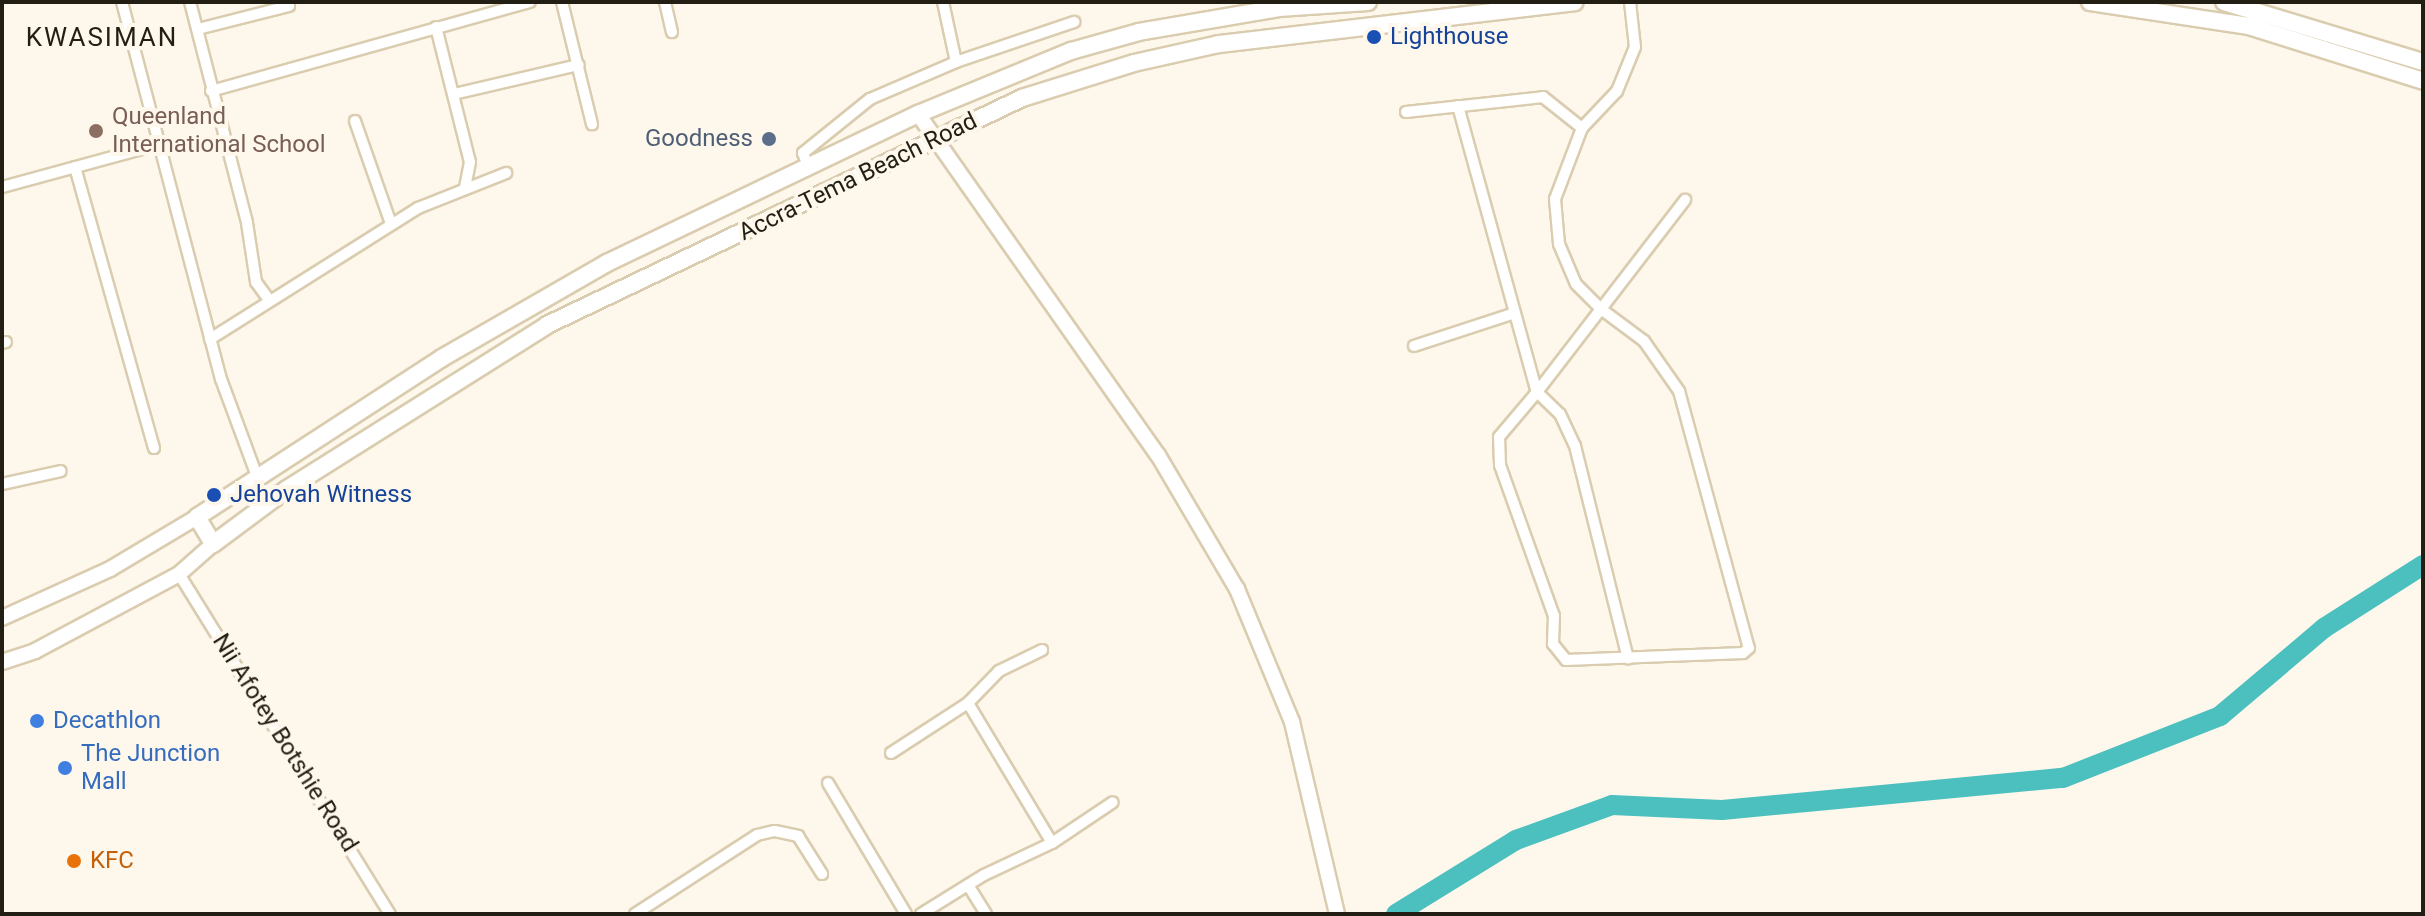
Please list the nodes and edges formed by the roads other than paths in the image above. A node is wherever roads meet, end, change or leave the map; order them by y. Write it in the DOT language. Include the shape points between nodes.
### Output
graph roads {
  1 [pos="122,2"];
  2 [pos="190,2"];
  3 [pos="530,2"];
  4 [pos="562,2"];
  5 [pos="665,2"];
  6 [pos="943,2"];
  7 [pos="1368,2"];
  8 [pos="1575,2"];
  9 [pos="1630,2"];
  10 [pos="2090,2"];
  11 [pos="2224,2"];
  12 [pos="1279,5"];
  13 [pos="289,6"];
  14 [pos="1074,22"];
  15 [pos="436,27"];
  16 [pos="198,29"];
  17 [pos="672,32"];
  18 [pos="1281,34"];
  19 [pos="956,62"];
  20 [pos="2423,62"];
  21 [pos="579,65"];
  22 [pos="2423,81"];
  23 [pos="211,91"];
  24 [pos="454,94"];
  25 [pos="1458,106"];
  26 [pos="1406,112"];
  27 [pos="918,114"];
  28 [pos="355,121"];
  29 [pos="592,124"];
  30 [pos="1582,128"];
  31 [pos="934,138"];
  32 [pos="160,144"];
  33 [pos="808,166"];
  34 [pos="75,167"];
  35 [pos="506,173"];
  36 [pos="2,187"];
  37 [pos="465,187"];
  38 [pos="1685,200"];
  39 [pos="391,224"];
  40 [pos="269,300"];
  41 [pos="1601,309"];
  42 [pos="1515,313"];
  43 [pos="210,339"];
  44 [pos="1414,346"];
  45 [pos="1537,392"];
  46 [pos="154,448"];
  47 [pos="61,471"];
  48 [pos="258,479"];
  49 [pos="2,484"];
  50 [pos="197,517"];
  51 [pos="213,544"];
  52 [pos="179,574"];
  53 [pos="2,618"];
  54 [pos="1042,650"];
  55 [pos="1628,658"];
  56 [pos="2,662"];
  57 [pos="968,703"];
  58 [pos="891,753"];
  59 [pos="828,783"];
  60 [pos="1113,802"];
  61 [pos="1052,843"];
  62 [pos="822,874"];
  63 [pos="968,885"];
  64 [pos="390,914"];
  65 [pos="635,914"];
  66 [pos="906,914"];
  67 [pos="921,914"];
  68 [pos="986,914"];
  69 [pos="1337,914"];
  1 -- 32 [label="street"];
  2 -- 16 [label="street"];
  3 -- 15 [label="street"];
  4 -- 21 [label="street"];
  5 -- 17 [label="street"];
  6 -- 19 [label="street"];
  7 -- 12 [label="main road, Accra-Tema Beach Road"];
  8 -- 18 [label="main road, Accra-Tema Beach Road"];
  9 -- 30 [label="street" via="1635,47 1628,69 1617,91"];
  10 -- 22 [label="main road" via="2249,26"];
  11 -- 20 [label="main road"];
  12 -- 18 [label="main road"];
  12 -- 27 [label="main road, Accra-Tema Beach Road" via="1085,47"];
  13 -- 16 [label="street"];
  14 -- 19 [label="street"];
  15 -- 23 [label="street"];
  15 -- 24 [label="street"];
  16 -- 23 [label="street"];
  18 -- 31 [label="main road, Accra-Tema Beach Road" via="1075,79"];
  19 -- 33 [label="street" via="870,99 803,153"];
  21 -- 24 [label="street"];
  21 -- 29 [label="street"];
  23 -- 40 [label="street" via="247,223 256,282"];
  24 -- 37 [label="street" via="470,162"];
  25 -- 26 [label="street"];
  25 -- 30 [label="street" via="1543,97"];
  25 -- 42 [label="street"];
  27 -- 31 [label="street"];
  27 -- 33 [label="main road, Accra-Tema Beach Road"];
  28 -- 39 [label="street"];
  30 -- 41 [label="street" via="1555,199 1555,223 1566,267"];
  31 -- 51 [label="main road, Accra-Tema Beach Road" via="547,325 287,489"];
  31 -- 69 [label="street" via="1158,455 1237,589 1292,722"];
  32 -- 34 [label="street"];
  32 -- 43 [label="street"];
  33 -- 48 [label="main road, Accra-Tema Beach Road" via="607,263 442,358"];
  34 -- 36 [label="street"];
  34 -- 46 [label="street" via="129,375"];
  35 -- 37 [label="street"];
  37 -- 39 [label="street"];
  38 -- 41 [label="street"];
  39 -- 40 [label="street" via="281,299"];
  40 -- 43 [label="street"];
  41 -- 45 [label="street"];
  41 -- 55 [label="street" via="1644,341 1679,391 1750,644 1743,653"];
  42 -- 44 [label="street"];
  42 -- 45 [label="street"];
  43 -- 48 [label="street" via="244,452"];
  45 -- 55 [label="street" via="1568,427"];
  45 -- 55 [label="street" via="1499,437 1500,465 1554,616 1553,644 1566,660"];
  47 -- 49 [label="street"];
  48 -- 50 [label="main road, Accra-Tema Beach Road"];
  50 -- 51 [label="main road"];
  50 -- 53 [label="street" via="110,569"];
  51 -- 52 [label="street"];
  52 -- 56 [label="street" via="35,651"];
  52 -- 64 [label="street, Nii Afotey Botshie Road"];
  54 -- 57 [label="street" via="999,671"];
  57 -- 58 [label="street"];
  57 -- 61 [label="street"];
  59 -- 66 [label="street"];
  60 -- 61 [label="street"];
  61 -- 63 [label="street"];
  62 -- 65 [label="street" via="798,836 775,831 757,835"];
  63 -- 67 [label="street"];
  63 -- 68 [label="street"];
}
